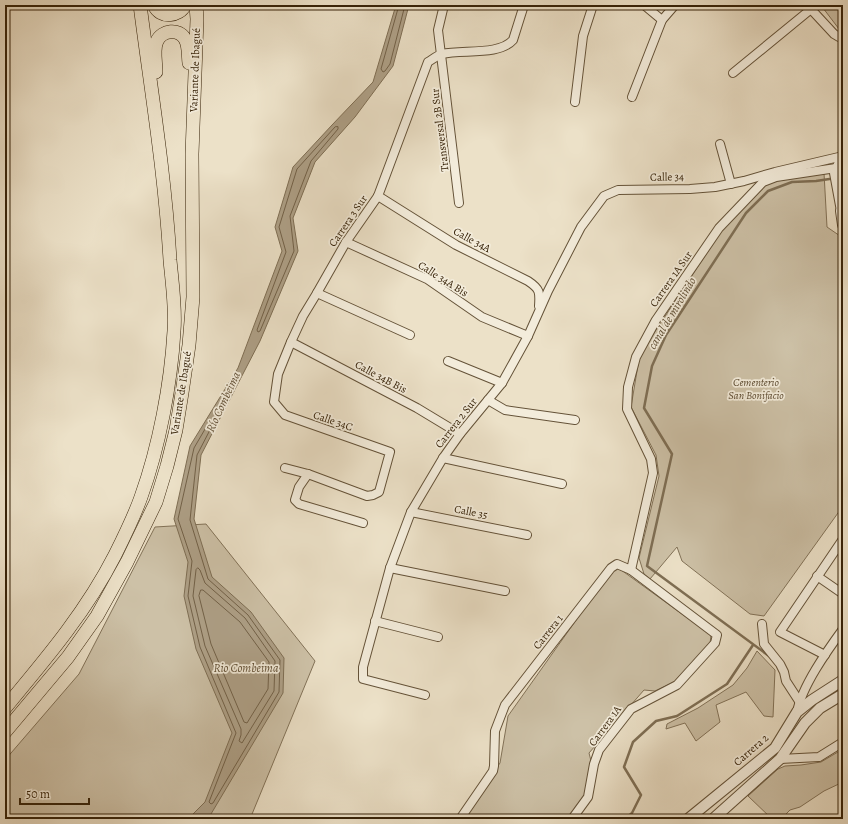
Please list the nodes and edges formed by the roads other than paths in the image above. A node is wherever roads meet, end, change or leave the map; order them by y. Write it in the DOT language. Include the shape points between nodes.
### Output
graph roads {
  1 [pos="140,5"];
  2 [pos="154,5"];
  3 [pos="185,5"];
  4 [pos="196,5"];
  5 [pos="444,5"];
  6 [pos="524,5"];
  7 [pos="593,5"];
  8 [pos="644,5"];
  9 [pos="675,5"];
  10 [pos="812,6"];
  11 [pos="662,20"];
  12 [pos="841,37"];
  13 [pos="441,54"];
  14 [pos="733,73"];
  15 [pos="632,97"];
  16 [pos="575,102"];
  17 [pos="193,119"];
  18 [pos="157,129"];
  19 [pos="720,144"];
  20 [pos="843,156"];
  21 [pos="835,170"];
  22 [pos="732,184"];
  23 [pos="838,184"];
  24 [pos="378,196"];
  25 [pos="604,196"];
  26 [pos="460,203"];
  27 [pos="842,212"];
  28 [pos="843,225"];
  29 [pos="346,242"];
  30 [pos="317,293"];
  31 [pos="539,311"];
  32 [pos="410,335"];
  33 [pos="528,336"];
  34 [pos="291,342"];
  35 [pos="448,361"];
  36 [pos="502,383"];
  37 [pos="488,400"];
  38 [pos="274,402"];
  39 [pos="575,420"];
  40 [pos="460,434"];
  41 [pos="443,458"];
  42 [pos="285,468"];
  43 [pos="308,474"];
  44 [pos="562,484"];
  45 [pos="411,512"];
  46 [pos="363,523"];
  47 [pos="527,535"];
  48 [pos="843,539"];
  49 [pos="390,568"];
  50 [pos="631,570"];
  51 [pos="817,576"];
  52 [pos="505,591"];
  53 [pos="843,594"];
  54 [pos="375,621"];
  55 [pos="762,624"];
  56 [pos="843,629"];
  57 [pos="438,637"];
  58 [pos="825,655"];
  59 [pos="843,680"];
  60 [pos="843,694"];
  61 [pos="425,695"];
  62 [pos="799,701"];
  63 [pos="5,708"];
  64 [pos="797,712"];
  65 [pos="5,732"];
  66 [pos="843,742"];
  67 [pos="780,759"];
  68 [pos="460,819"];
  69 [pos="572,819"];
  70 [pos="688,819"];
  71 [pos="713,819"];
  1 -- 18 [label="highway, Variante de Ibagué"];
  2 -- 3 [label="highway" via="161,13 170,15 177,14"];
  4 -- 17 [label="highway, Variante de Ibagué"];
  5 -- 13 [label="street, Transversal 2B Sur" via="438,30"];
  6 -- 13 [label="street" via="513,40 504,47"];
  7 -- 16 [label="street" via="583,36"];
  8 -- 11 [label="street"];
  9 -- 11 [label="street"];
  10 -- 12 [label="street" via="834,34"];
  10 -- 14 [label="street"];
  11 -- 15 [label="street"];
  13 -- 24 [label="street, Carrera 3 Sur" via="428,62"];
  13 -- 26 [label="street, Transversal 2B Sur"];
  17 -- 18 [label="highway" via="186,39 180,34 170,32 160,36 156,47"];
  17 -- 65 [label="highway, Variante de Ibagué" via="193,297 190,345 176,430 156,502 97,616 68,657"];
  18 -- 63 [label="highway, Variante de Ibagué" via="169,230 174,330 162,422 153,461 140,498 114,556 83,609 55,648"];
  19 -- 22 [label="street"];
  20 -- 21 [label="street"];
  20 -- 22 [label="street, Calle 34"];
  21 -- 23 [label="street"];
  21 -- 50 [label="street, Carrera 1A Sur" via="776,177 763,182 719,228 656,320 636,358 628,386 627,409 651,459 653,473"];
  22 -- 25 [label="street, Calle 34" via="690,189 618,190"];
  23 -- 27 [label="street"];
  24 -- 29 [label="street, Carrera 3 Sur"];
  24 -- 31 [label="street, Calle 34A" via="456,245 528,281 537,288 540,295"];
  25 -- 31 [label="street, Carrera 2 Sur" via="581,227"];
  27 -- 28 [label="street"];
  29 -- 30 [label="street, Carrera 3 Sur"];
  29 -- 33 [label="street, Calle 34A Bis" via="427,280 482,317"];
  30 -- 32 [label="street"];
  30 -- 34 [label="street, Carrera 3 Sur"];
  31 -- 33 [label="street, Carrera 2 Sur"];
  33 -- 36 [label="street, Carrera 2 Sur"];
  34 -- 38 [label="street, Carrera 3 Sur" via="278,374"];
  34 -- 40 [label="street, Calle 34B Bis" via="418,408"];
  35 -- 36 [label="street"];
  36 -- 37 [label="street, Carrera 2 Sur"];
  37 -- 39 [label="street" via="505,410"];
  37 -- 40 [label="street, Carrera 2 Sur"];
  38 -- 43 [label="street, Calle 34C" via="285,415 390,452 379,492 373,495 367,496"];
  40 -- 41 [label="street, Carrera 2 Sur"];
  41 -- 44 [label="street"];
  41 -- 45 [label="street, Carrera 2 Sur"];
  42 -- 43 [label="street"];
  43 -- 46 [label="street" via="299,487 295,500 299,504"];
  45 -- 47 [label="street, Calle 35"];
  45 -- 49 [label="street, Carrera 2 Sur"];
  48 -- 51 [label="street"];
  49 -- 52 [label="street"];
  49 -- 54 [label="street, Carrera 2 Sur"];
  50 -- 68 [label="street, Carrera 1" via="617,564 611,568 505,705 495,731 493,771"];
  50 -- 69 [label="street, Carrera 1A" via="717,635 715,643 677,685 631,709 626,715 599,750 588,797"];
  51 -- 53 [label="street"];
  51 -- 58 [label="street" via="780,632"];
  54 -- 57 [label="street"];
  54 -- 61 [label="street, Carrera 2 Sur" via="363,667 363,679"];
  55 -- 62 [label="street" via="764,644 780,664 786,681"];
  56 -- 58 [label="street"];
  58 -- 62 [label="street"];
  59 -- 64 [label="street, Carrera 2"];
  60 -- 67 [label="street" via="820,708 805,723"];
  62 -- 64 [label="street"];
  64 -- 70 [label="street, Carrera 2" via="775,748"];
  66 -- 67 [label="street" via="819,756"];
  67 -- 71 [label="street"];
}
